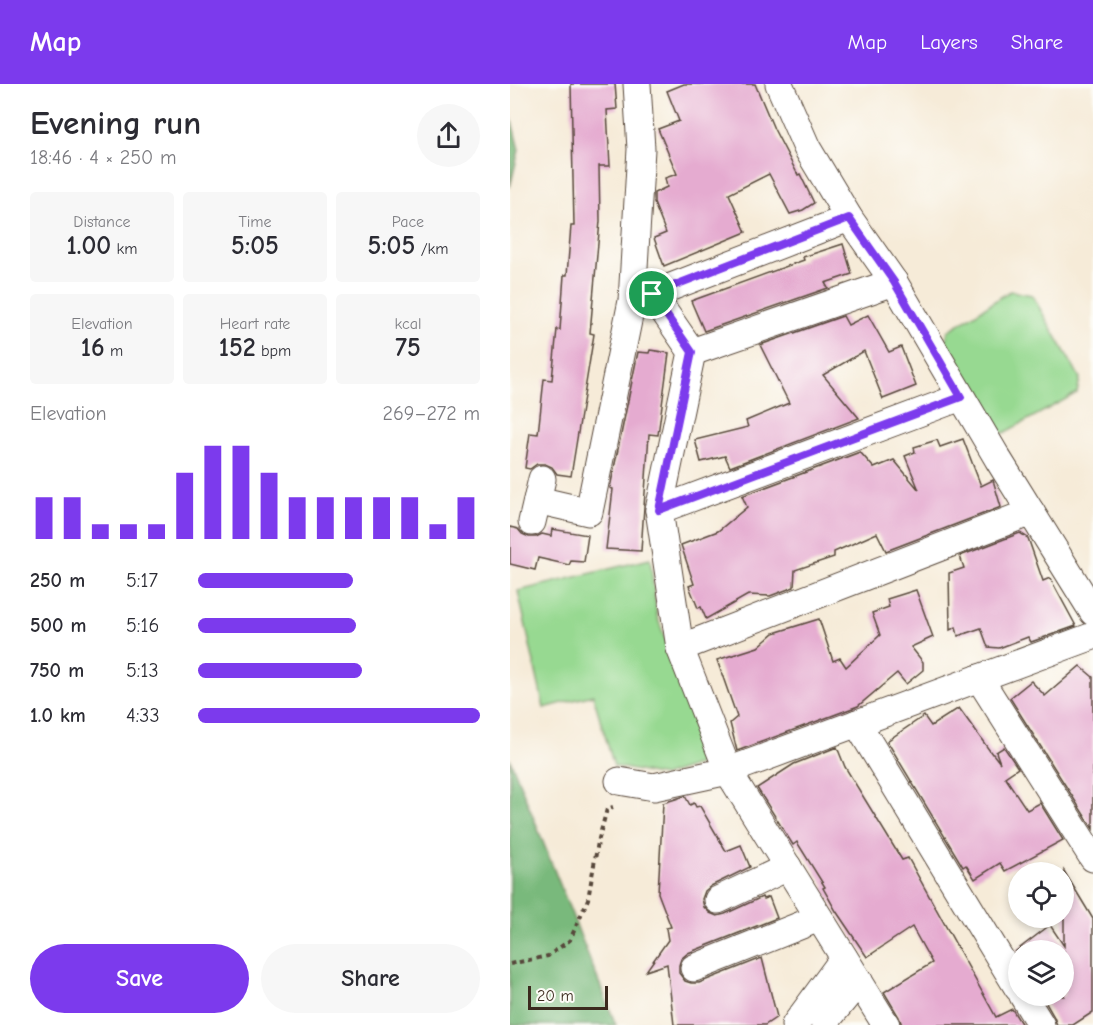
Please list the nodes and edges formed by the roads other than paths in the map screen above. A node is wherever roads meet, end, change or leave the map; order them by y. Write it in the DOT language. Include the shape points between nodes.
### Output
graph roads {
  1 [pos="637,84"];
  2 [pos="779,84"];
  3 [pos="849,218"];
  4 [pos="894,282"];
  5 [pos="642,298"];
  6 [pos="692,352"];
  7 [pos="961,397"];
  8 [pos="537,500"];
  9 [pos="659,510"];
  10 [pos="1031,512"];
  11 [pos="1093,612"];
  12 [pos="1093,636"];
  13 [pos="680,648"];
  14 [pos="979,678"];
  15 [pos="857,723"];
  16 [pos="728,771"];
  17 [pos="618,793"];
  18 [pos="1093,858"];
  19 [pos="788,867"];
  20 [pos="718,900"];
  21 [pos="819,918"];
  22 [pos="844,958"];
  23 [pos="694,969"];
  24 [pos="1008,972"];
  25 [pos="859,981"];
  26 [pos="1029,1006"];
  27 [pos="795,1025"];
  28 [pos="825,1025"];
  29 [pos="886,1025"];
  30 [pos="1041,1025"];
  1 -- 5 [label="street"];
  2 -- 3 [label="street" via="807,148"];
  3 -- 4 [label="street"];
  3 -- 5 [label="street"];
  4 -- 6 [label="street"];
  4 -- 7 [label="street"];
  5 -- 6 [label="street"];
  5 -- 8 [label="street" via="589,512"];
  6 -- 9 [label="street"];
  7 -- 9 [label="street"];
  7 -- 10 [label="street"];
  9 -- 13 [label="street"];
  10 -- 11 [label="street"];
  10 -- 13 [label="street"];
  12 -- 14 [label="street"];
  13 -- 16 [label="street"];
  14 -- 15 [label="street"];
  14 -- 18 [label="street"];
  15 -- 16 [label="street"];
  15 -- 24 [label="street"];
  16 -- 17 [label="street"];
  16 -- 19 [label="street"];
  19 -- 20 [label="street"];
  19 -- 21 [label="street"];
  21 -- 22 [label="street"];
  21 -- 23 [label="street"];
  22 -- 25 [label="street"];
  22 -- 27 [label="street"];
  25 -- 28 [label="street"];
  25 -- 29 [label="street"];
  26 -- 30 [label="street"];
}
